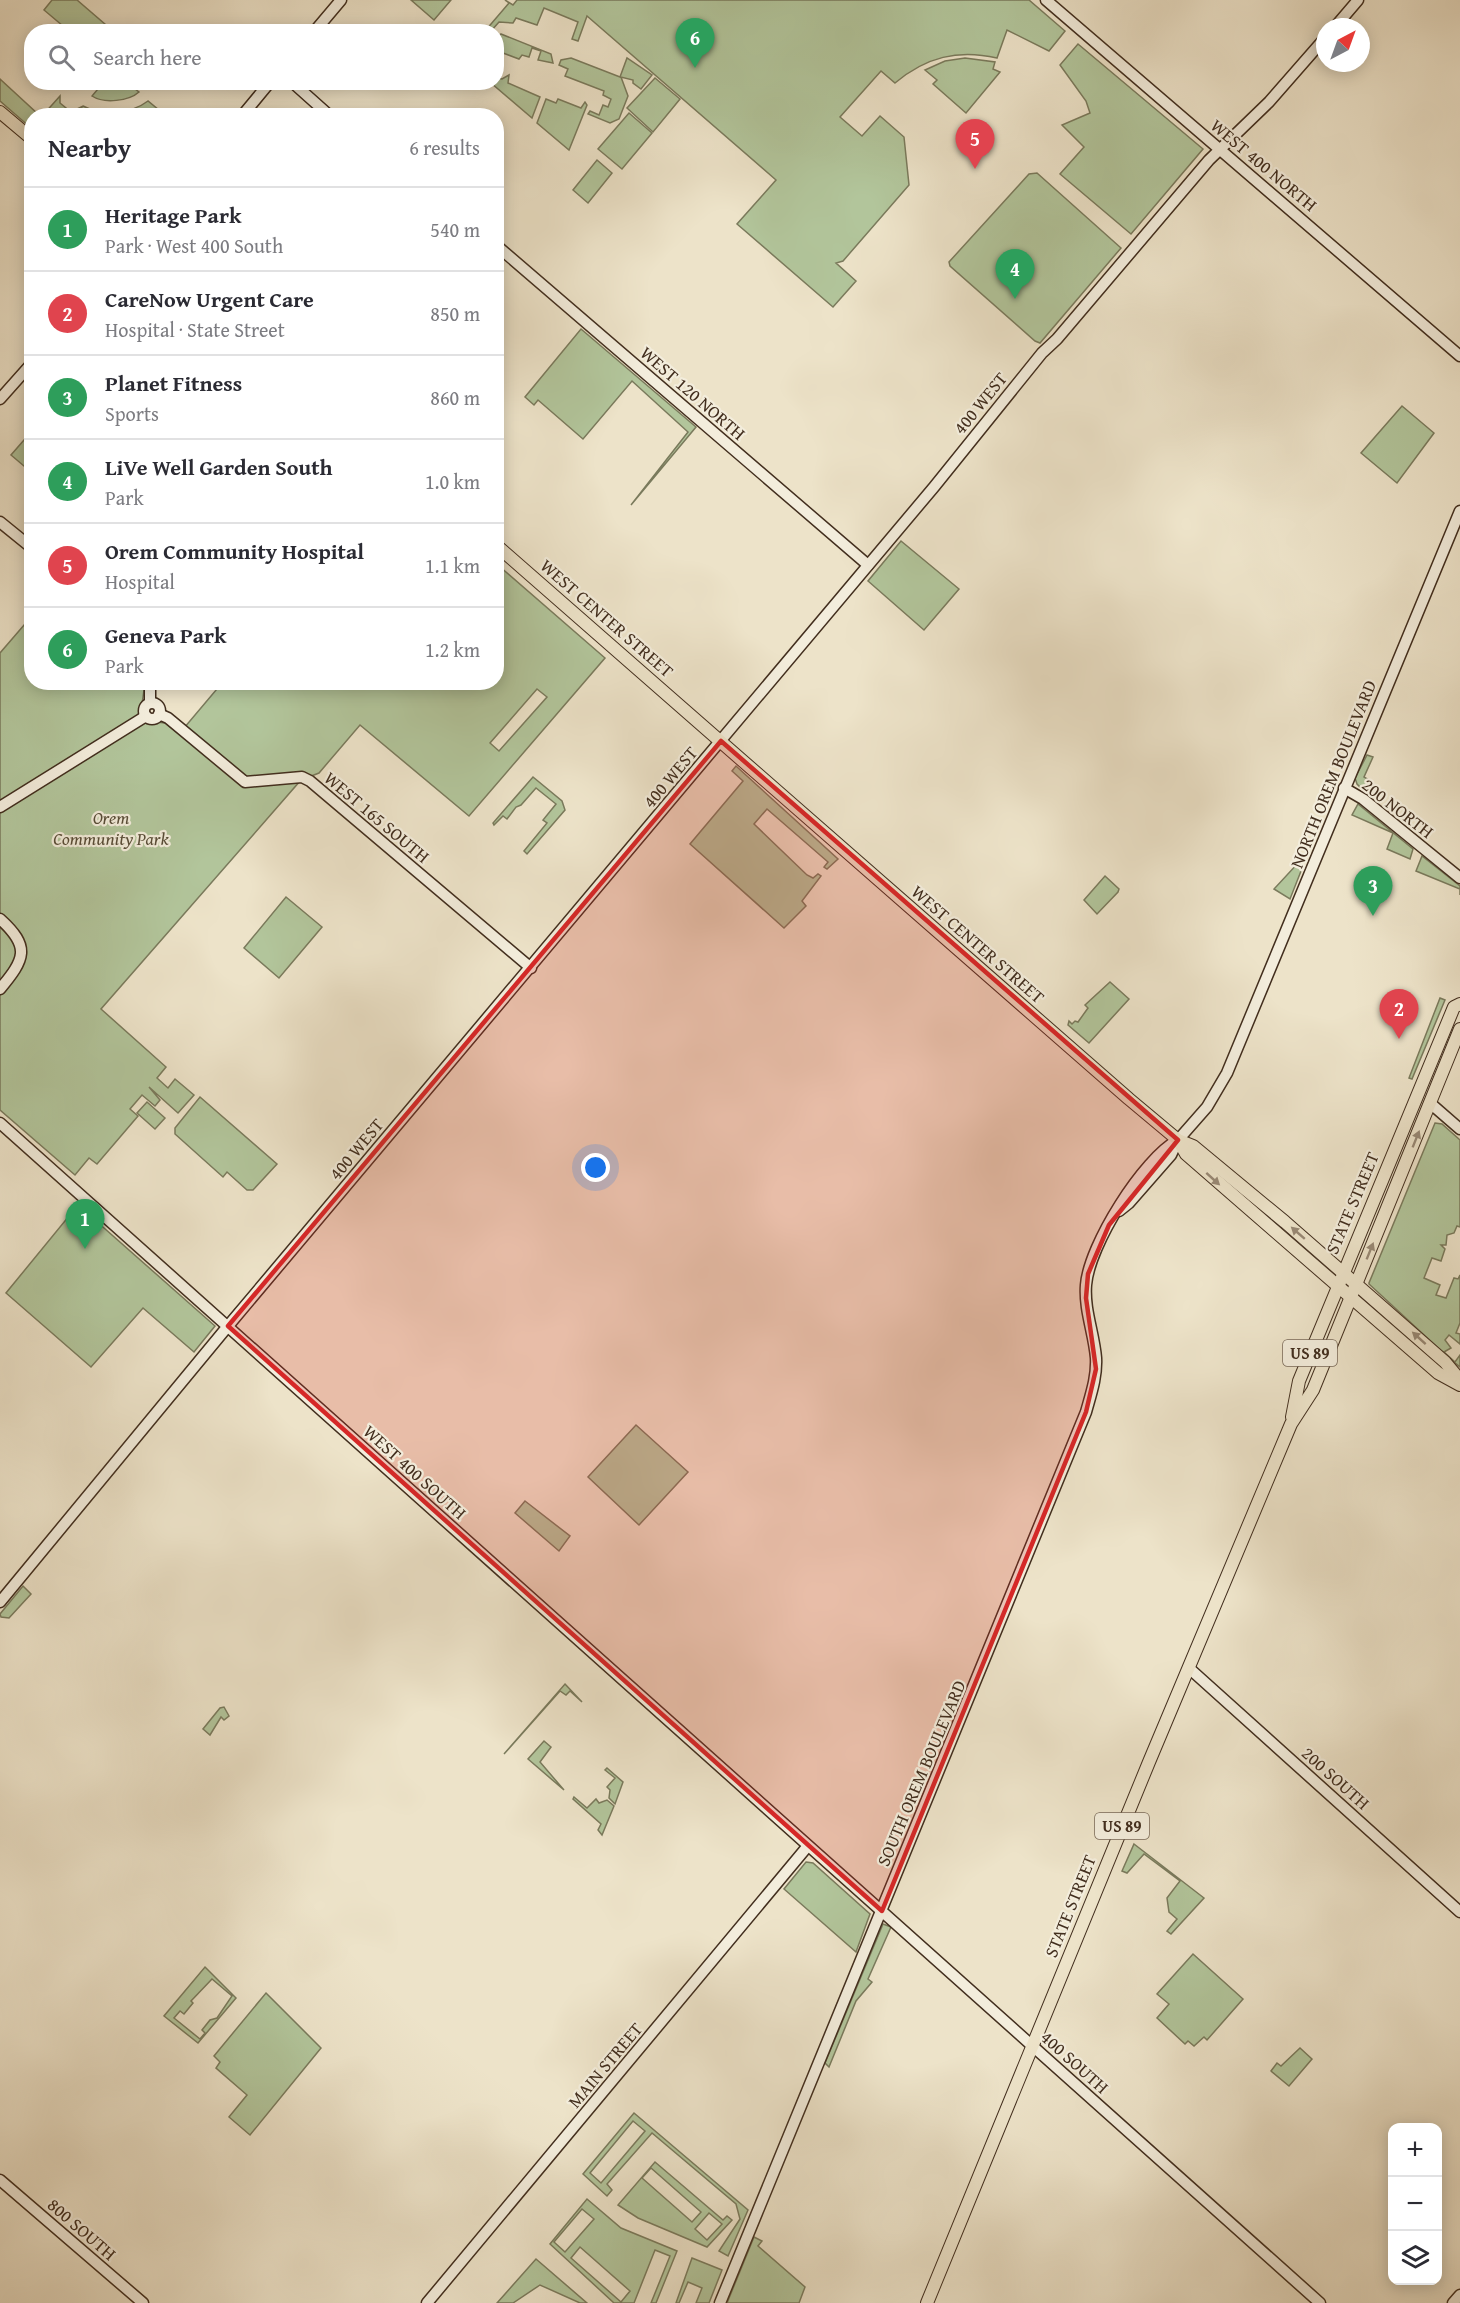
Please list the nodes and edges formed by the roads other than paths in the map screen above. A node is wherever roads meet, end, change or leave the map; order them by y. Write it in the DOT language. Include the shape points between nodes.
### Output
graph roads {
  1 [pos="341,0"];
  2 [pos="1046,0"];
  3 [pos="1358,0"];
  4 [pos="1343,18"];
  5 [pos="321,24"];
  6 [pos="1316,48"];
  7 [pos="263,90"];
  8 [pos="301,90"];
  9 [pos="249,108"];
  10 [pos="321,108"];
  11 [pos="0,112"];
  12 [pos="24,132"];
  13 [pos="1221,151"];
  14 [pos="504,253"];
  15 [pos="1460,356"];
  16 [pos="24,372"];
  17 [pos="0,399"];
  18 [pos="1460,511"];
  19 [pos="0,522"];
  20 [pos="24,542"];
  21 [pos="504,552"];
  22 [pos="868,565"];
  23 [pos="150,690"];
  24 [pos="150,703"];
  25 [pos="159,714"];
  26 [pos="146,716"];
  27 [pos="721,741"];
  28 [pos="1344,788"];
  29 [pos="0,807"];
  30 [pos="1460,878"];
  31 [pos="0,919"];
  32 [pos="531,968"];
  33 [pos="0,989"];
  34 [pos="1460,1004"];
  35 [pos="1460,1029"];
  36 [pos="1426,1073"];
  37 [pos="1430,1103"];
  38 [pos="0,1123"];
  39 [pos="1460,1129"];
  40 [pos="1178,1140"];
  41 [pos="1343,1271"];
  42 [pos="1357,1283"];
  43 [pos="1337,1285"];
  44 [pos="1351,1298"];
  45 [pos="228,1326"];
  46 [pos="1460,1380"];
  47 [pos="1460,1385"];
  48 [pos="1291,1424"];
  49 [pos="0,1602"];
  50 [pos="1190,1669"];
  51 [pos="807,1847"];
  52 [pos="882,1911"];
  53 [pos="1460,1912"];
  54 [pos="1032,2046"];
  55 [pos="0,2180"];
  56 [pos="1460,2295"];
  57 [pos="143,2303"];
  58 [pos="427,2303"];
  59 [pos="720,2303"];
  60 [pos="927,2303"];
  61 [pos="1320,2303"];
  62 [pos="1454,2303"];
  1 -- 5 [label="street"];
  2 -- 13 [label="street, WEST 400 NORTH"];
  3 -- 4 [label="street"];
  6 -- 13 [label="street, 400 WEST"];
  7 -- 9 [label="street"];
  8 -- 10 [label="street"];
  11 -- 12 [label="main road"];
  13 -- 15 [label="street, WEST 400 NORTH"];
  13 -- 22 [label="street, 400 WEST" via="1209,160 1042,353"];
  14 -- 22 [label="street, WEST 120 NORTH"];
  16 -- 17 [label="street"];
  18 -- 28 [label="street, NORTH OREM BOULEVARD"];
  19 -- 20 [label="street"];
  21 -- 27 [label="main road, WEST CENTER STREET"];
  22 -- 27 [label="street, 400 WEST"];
  23 -- 24 [label="street"];
  24 -- 25 [label="street, WEST 165 SOUTH" via="158,705"];
  24 -- 26 [label="street" via="145,707"];
  25 -- 26 [label="street" via="154,718"];
  25 -- 32 [label="street, WEST 165 SOUTH" via="245,782 302,777 310,781"];
  26 -- 29 [label="street"];
  27 -- 32 [label="street, 400 WEST"];
  27 -- 40 [label="main road, WEST CENTER STREET"];
  28 -- 30 [label="street, 200 NORTH"];
  28 -- 40 [label="street, NORTH OREM BOULEVARD" via="1238,1050 1208,1107"];
  31 -- 33 [label="street" via="15,932 22,951 16,969"];
  32 -- 45 [label="street, 400 WEST"];
  34 -- 36 [label="main road, STATE STREET" via="1454,1007"];
  35 -- 37 [label="main road, STATE STREET / US 89"];
  36 -- 37 [label="main road"];
  36 -- 41 [label="main road, STATE STREET / US 89"];
  37 -- 39 [label="street"];
  42 -- 37 [label="main road, STATE STREET / US 89, one-way"];
  38 -- 45 [label="street, WEST 400 SOUTH"];
  41 -- 40 [label="main road, WEST CENTER STREET, one-way" via="1193,1146"];
  40 -- 43 [label="main road, WEST CENTER STREET, one-way" via="1186,1154"];
  40 -- 52 [label="street, SOUTH OREM BOULEVARD" via="1164,1149 1123,1199 1090,1262 1087,1311 1096,1358 1086,1412"];
  41 -- 42 [label="main road, WEST CENTER STREET"];
  41 -- 43 [label="main road, STATE STREET / US 89"];
  42 -- 44 [label="main road, STATE STREET / US 89"];
  46 -- 42 [label="main road, WEST CENTER STREET, one-way"];
  43 -- 44 [label="main road, WEST CENTER STREET"];
  43 -- 48 [label="main road, STATE STREET / US 89" via="1299,1381"];
  44 -- 47 [label="main road, WEST CENTER STREET" via="1438,1373"];
  44 -- 48 [label="main road, STATE STREET / US 89" via="1313,1390"];
  45 -- 49 [label="street, 400 WEST"];
  45 -- 51 [label="street, WEST 400 SOUTH"];
  48 -- 50 [label="main road, STATE STREET / US 89"];
  50 -- 53 [label="street, 200 SOUTH"];
  50 -- 54 [label="main road, STATE STREET / US 89"];
  51 -- 52 [label="street, 400 SOUTH"];
  51 -- 58 [label="street, MAIN STREET"];
  52 -- 54 [label="street, 400 SOUTH"];
  52 -- 59 [label="street, SOUTH OREM BOULEVARD"];
  54 -- 60 [label="main road, STATE STREET / US 89"];
  54 -- 61 [label="street, 400 SOUTH"];
  55 -- 57 [label="street, 800 SOUTH"];
  56 -- 62 [label="street"];
}
